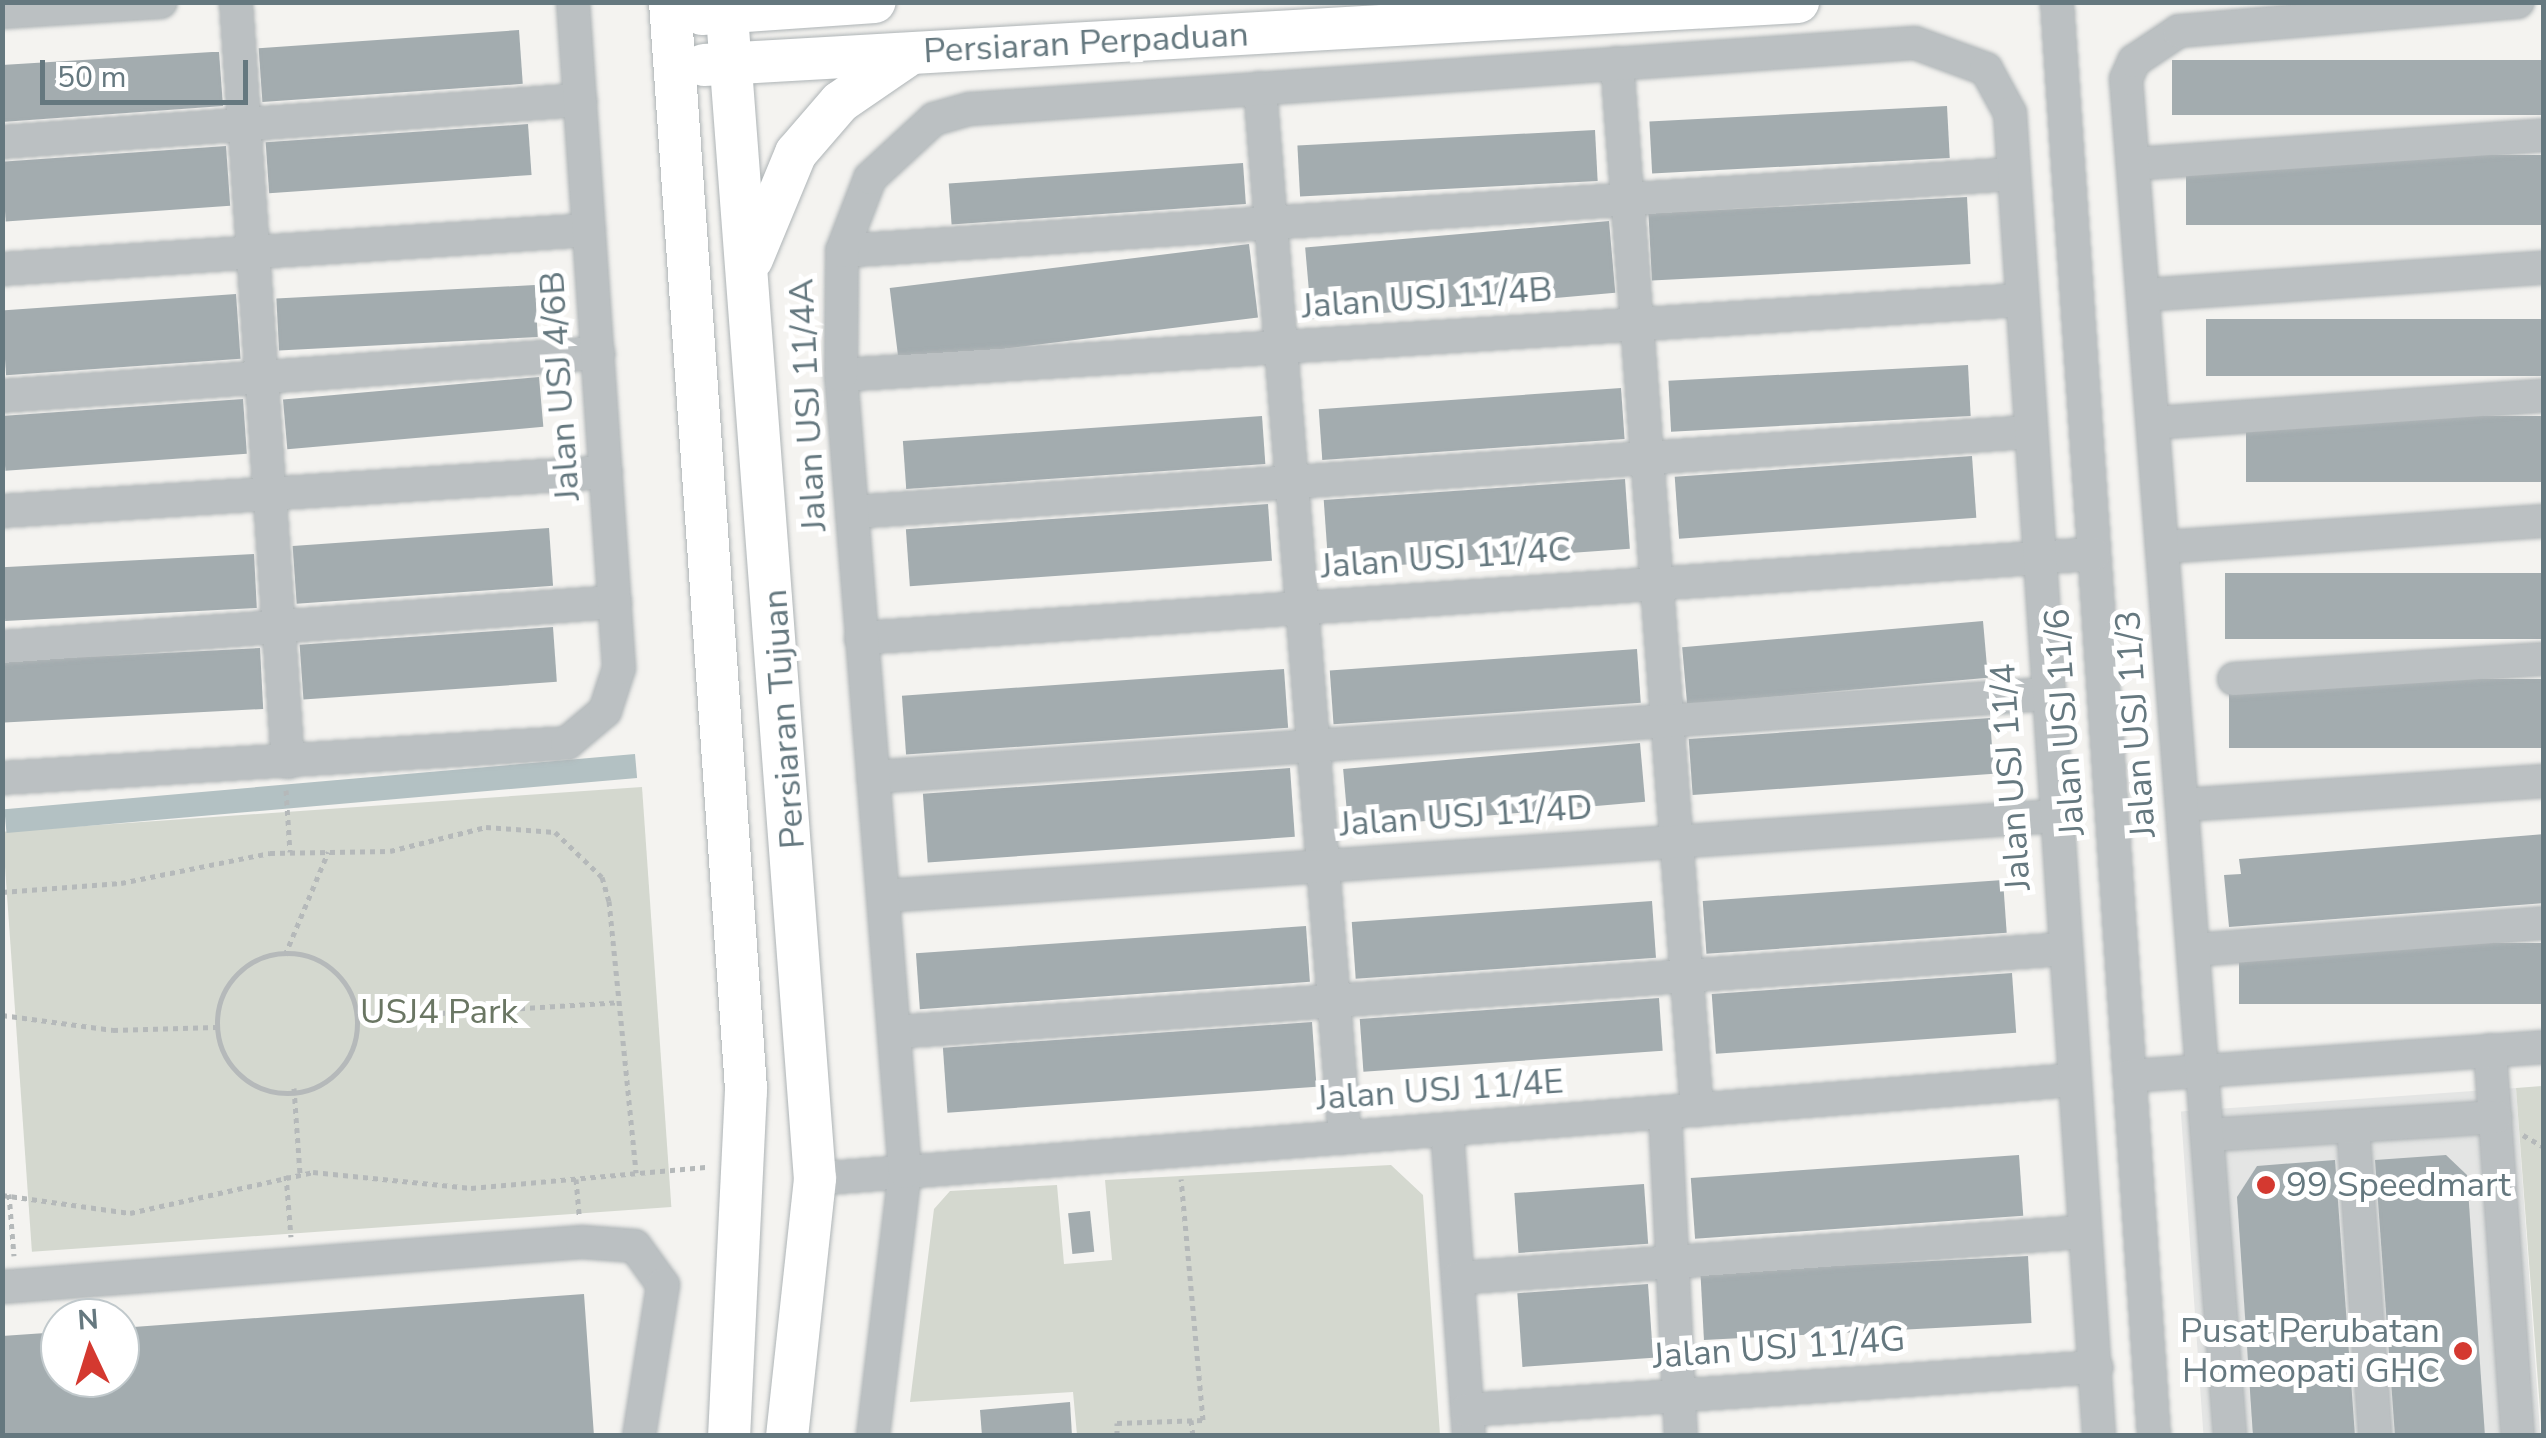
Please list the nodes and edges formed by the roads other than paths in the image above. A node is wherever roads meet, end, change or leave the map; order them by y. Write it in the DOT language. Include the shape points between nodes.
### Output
graph roads {
  1 [pos="162,2"];
  2 [pos="236,2"];
  3 [pos="573,2"];
  4 [pos="875,2"];
  5 [pos="1798,2"];
  6 [pos="2057,2"];
  7 [pos="2518,2"];
  8 [pos="727,8"];
  9 [pos="670,9"];
  10 [pos="2,12"];
  11 [pos="912,53"];
  12 [pos="730,64"];
  13 [pos="1617,64"];
  14 [pos="674,67"];
  15 [pos="1260,88"];
  16 [pos="580,100"];
  17 [pos="2010,113"];
  18 [pos="244,126"];
  19 [pos="2544,135"];
  20 [pos="2,142"];
  21 [pos="2133,164"];
  22 [pos="2013,174"];
  23 [pos="1628,202"];
  24 [pos="1272,229"];
  25 [pos="589,230"];
  26 [pos="842,251"];
  27 [pos="253,253"];
  28 [pos="2544,268"];
  29 [pos="2,269"];
  30 [pos="745,279"];
  31 [pos="2143,294"];
  32 [pos="2019,300"];
  33 [pos="1637,324"];
  34 [pos="1281,347"];
  35 [pos="598,353"];
  36 [pos="841,374"];
  37 [pos="261,375"];
  38 [pos="2,396"];
  39 [pos="2544,396"];
  40 [pos="2153,424"];
  41 [pos="2028,432"];
  42 [pos="1647,457"];
  43 [pos="606,472"];
  44 [pos="1292,481"];
  45 [pos="270,494"];
  46 [pos="2,511"];
  47 [pos="852,512"];
  48 [pos="2544,521"];
  49 [pos="2162,547"];
  50 [pos="2094,554"];
  51 [pos="2036,558"];
  52 [pos="1656,584"];
  53 [pos="615,602"];
  54 [pos="1302,608"];
  55 [pos="279,630"];
  56 [pos="862,638"];
  57 [pos="2,646"];
  58 [pos="2544,659"];
  59 [pos="2234,679"];
  60 [pos="2046,694"];
  61 [pos="1667,718"];
  62 [pos="1313,744"];
  63 [pos="288,762"];
  64 [pos="873,777"];
  65 [pos="2,778"];
  66 [pos="2544,781"];
  67 [pos="2182,805"];
  68 [pos="2054,816"];
  69 [pos="1676,842"];
  70 [pos="1323,866"];
  71 [pos="883,896"];
  72 [pos="2544,923"];
  73 [pos="2063,949"];
  74 [pos="2194,950"];
  75 [pos="1686,975"];
  76 [pos="1334,1003"];
  77 [pos="894,1032"];
  78 [pos="2544,1046"];
  79 [pos="2490,1050"];
  80 [pos="2203,1070"];
  81 [pos="2130,1076"];
  82 [pos="2072,1080"];
  83 [pos="1681,1111"];
  84 [pos="2496,1117"];
  85 [pos="2353,1126"];
  86 [pos="1448,1130"];
  87 [pos="2208,1135"];
  88 [pos="1345,1138"];
  89 [pos="905,1172"];
  90 [pos="814,1179"];
  91 [pos="2081,1232"];
  92 [pos="1673,1263"];
  93 [pos="1458,1278"];
  94 [pos="10,1287"];
  95 [pos="2097,1367"];
  96 [pos="1680,1395"];
  97 [pos="1468,1423"];
  98 [pos="639,1436"];
  99 [pos="729,1436"];
  100 [pos="786,1436"];
  101 [pos="874,1436"];
  102 [pos="1682,1436"];
  103 [pos="2099,1436"];
  104 [pos="2154,1436"];
  105 [pos="2230,1436"];
  106 [pos="2374,1436"];
  107 [pos="2518,1436"];
  1 -- 10 [label="street"];
  2 -- 18 [label="street"];
  3 -- 16 [label="street, Jalan USJ 4/6B"];
  4 -- 8 [label="main road"];
  5 -- 11 [label="main road, Persiaran Perpaduan"];
  6 -- 50 [label="street, Jalan USJ 11/6"];
  7 -- 21 [label="street, Jalan USJ 11/3" via="2179,31 2134,61 2126,78"];
  8 -- 9 [label="main road"];
  8 -- 12 [label="main road, Persiaran Tujuan"];
  9 -- 14 [label="main road, Persiaran Tujuan"];
  11 -- 12 [label="main road, Persiaran Perpaduan"];
  11 -- 30 [label="main road" via="840,102 796,153"];
  12 -- 14 [label="main road, Persiaran Perpaduan"];
  12 -- 30 [label="main road, Persiaran Tujuan"];
  13 -- 15 [label="street, Jalan USJ 11/4A"];
  13 -- 17 [label="street, Jalan USJ 11/4A" via="1915,43 1986,69"];
  13 -- 23 [label="street"];
  14 -- 99 [label="main road, Persiaran Tujuan" via="746,1164"];
  15 -- 24 [label="street"];
  15 -- 26 [label="street, Jalan USJ 11/4A" via="970,108 934,120 870,178"];
  16 -- 18 [label="street"];
  16 -- 25 [label="street, Jalan USJ 4/6B"];
  17 -- 22 [label="street, Jalan USJ 11/4"];
  18 -- 20 [label="street"];
  18 -- 27 [label="street"];
  19 -- 21 [label="street"];
  21 -- 31 [label="street, Jalan USJ 11/3"];
  22 -- 23 [label="street"];
  22 -- 32 [label="street, Jalan USJ 11/4"];
  23 -- 24 [label="street"];
  23 -- 33 [label="street"];
  24 -- 26 [label="street"];
  24 -- 34 [label="street"];
  25 -- 27 [label="street"];
  25 -- 35 [label="street, Jalan USJ 4/6B"];
  26 -- 36 [label="street, Jalan USJ 11/4A"];
  27 -- 29 [label="street"];
  27 -- 37 [label="street"];
  28 -- 31 [label="street"];
  30 -- 90 [label="main road, Persiaran Tujuan"];
  31 -- 40 [label="street, Jalan USJ 11/3"];
  32 -- 33 [label="street, Jalan USJ 11/4B"];
  32 -- 41 [label="street, Jalan USJ 11/4"];
  33 -- 34 [label="street, Jalan USJ 11/4B"];
  33 -- 42 [label="street"];
  34 -- 36 [label="street, Jalan USJ 11/4B"];
  34 -- 44 [label="street"];
  35 -- 37 [label="street"];
  35 -- 43 [label="street, Jalan USJ 4/6B"];
  36 -- 47 [label="street, Jalan USJ 11/4A"];
  37 -- 38 [label="street"];
  37 -- 45 [label="street"];
  39 -- 40 [label="street"];
  40 -- 49 [label="street, Jalan USJ 11/3"];
  41 -- 42 [label="street"];
  41 -- 51 [label="street, Jalan USJ 11/4"];
  42 -- 44 [label="street"];
  42 -- 52 [label="street"];
  43 -- 45 [label="street"];
  43 -- 53 [label="street, Jalan USJ 4/6B"];
  44 -- 47 [label="street"];
  44 -- 54 [label="street"];
  45 -- 46 [label="street"];
  45 -- 55 [label="street"];
  47 -- 56 [label="street, Jalan USJ 11/4A"];
  48 -- 49 [label="street"];
  49 -- 67 [label="street, Jalan USJ 11/3"];
  50 -- 51 [label="street, Jalan USJ 11/4C"];
  50 -- 81 [label="street, Jalan USJ 11/6"];
  51 -- 52 [label="street, Jalan USJ 11/4C"];
  51 -- 60 [label="street, Jalan USJ 11/4"];
  52 -- 54 [label="street, Jalan USJ 11/4C"];
  52 -- 61 [label="street"];
  53 -- 55 [label="street"];
  53 -- 63 [label="street, Jalan USJ 4/6B" via="614,693 567,743"];
  54 -- 56 [label="street, Jalan USJ 11/4C"];
  54 -- 62 [label="street"];
  55 -- 57 [label="street"];
  55 -- 63 [label="street"];
  56 -- 64 [label="street, Jalan USJ 11/4A"];
  58 -- 59 [label="street"];
  60 -- 61 [label="street"];
  60 -- 68 [label="street, Jalan USJ 11/4"];
  61 -- 62 [label="street"];
  61 -- 69 [label="street"];
  62 -- 64 [label="street"];
  62 -- 70 [label="street"];
  63 -- 65 [label="street"];
  64 -- 71 [label="street, Jalan USJ 11/4A"];
  66 -- 67 [label="street"];
  67 -- 74 [label="street, Jalan USJ 11/3"];
  68 -- 69 [label="street, Jalan USJ 11/4D"];
  68 -- 73 [label="street, Jalan USJ 11/4"];
  69 -- 70 [label="street, Jalan USJ 11/4D"];
  69 -- 75 [label="street"];
  70 -- 71 [label="street, Jalan USJ 11/4D"];
  70 -- 76 [label="street"];
  71 -- 77 [label="street, Jalan USJ 11/4A"];
  72 -- 74 [label="street"];
  73 -- 75 [label="street"];
  73 -- 82 [label="street, Jalan USJ 11/4"];
  74 -- 80 [label="street, Jalan USJ 11/3"];
  75 -- 76 [label="street"];
  75 -- 83 [label="street"];
  76 -- 77 [label="street"];
  76 -- 88 [label="street"];
  77 -- 89 [label="street, Jalan USJ 11/4A"];
  78 -- 79 [label="street"];
  79 -- 80 [label="street"];
  79 -- 84 [label="street"];
  80 -- 81 [label="street"];
  80 -- 87 [label="street, Jalan USJ 11/3"];
  81 -- 104 [label="street, Jalan USJ 11/6"];
  82 -- 83 [label="street, Jalan USJ 11/4E"];
  82 -- 91 [label="street, Jalan USJ 11/4"];
  83 -- 86 [label="street, Jalan USJ 11/4E"];
  83 -- 92 [label="street"];
  84 -- 85 [label="street"];
  84 -- 107 [label="street"];
  85 -- 87 [label="street"];
  85 -- 106 [label="street"];
  86 -- 88 [label="street, Jalan USJ 11/4E"];
  86 -- 93 [label="street"];
  87 -- 105 [label="street, Jalan USJ 11/3"];
  88 -- 89 [label="street, Jalan USJ 11/4E"];
  89 -- 90 [label="street, Jalan USJ 11/4E"];
  89 -- 101 [label="street, Jalan USJ 11/4A"];
  90 -- 100 [label="main road, Persiaran Tujuan"];
  91 -- 92 [label="street"];
  91 -- 95 [label="street, Jalan USJ 11/4"];
  92 -- 93 [label="street"];
  92 -- 96 [label="street"];
  93 -- 97 [label="street"];
  94 -- 98 [label="street" via="614,1244 655,1262 663,1285"];
  95 -- 96 [label="street, Jalan USJ 11/4G"];
  95 -- 103 [label="street, Jalan USJ 11/4"];
  96 -- 97 [label="street, Jalan USJ 11/4G"];
  96 -- 102 [label="street"];
}
